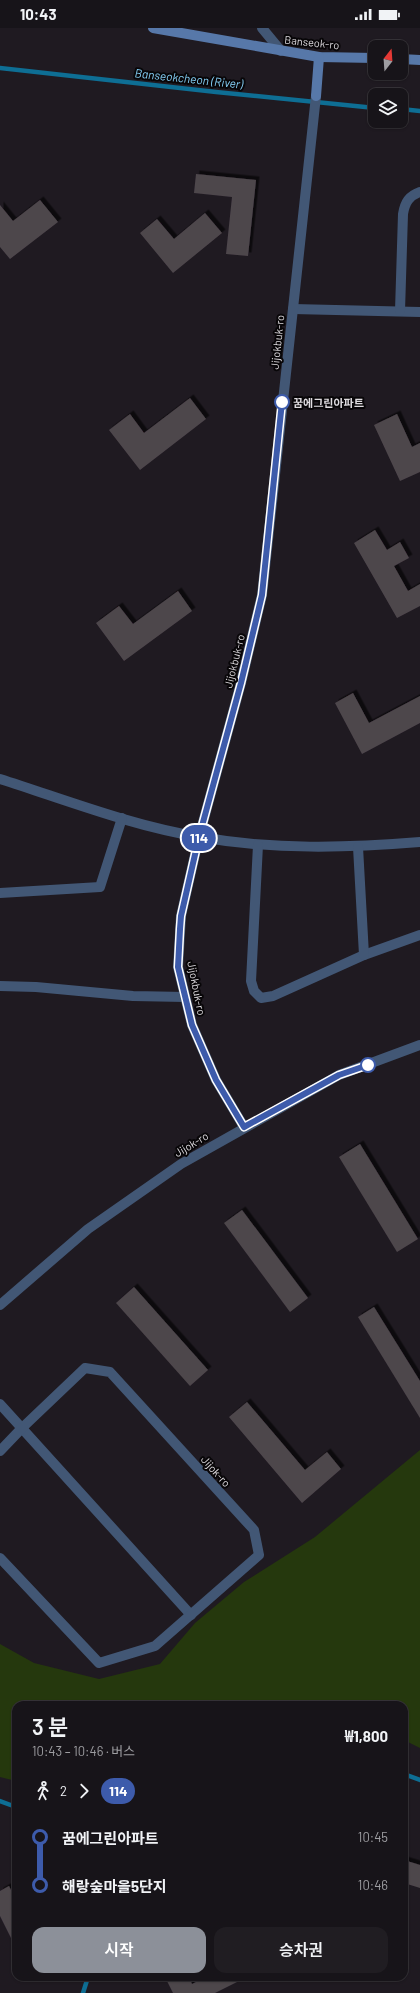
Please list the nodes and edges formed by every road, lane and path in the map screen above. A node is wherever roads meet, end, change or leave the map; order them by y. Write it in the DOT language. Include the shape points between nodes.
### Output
graph roads {
  1 [pos="153,28"];
  2 [pos="262,28"];
  3 [pos="281,51"];
  4 [pos="319,57"];
  5 [pos="368,58"];
  6 [pos="408,59"];
  7 [pos="420,60"];
  8 [pos="420,192"];
  9 [pos="293,309"];
  10 [pos="400,311"];
  11 [pos="420,312"];
  12 [pos="0,779"];
  13 [pos="122,818"];
  14 [pos="199,837"];
  15 [pos="420,842"];
  16 [pos="258,845"];
  17 [pos="358,847"];
  18 [pos="0,893"];
  19 [pos="420,935"];
  20 [pos="364,955"];
  21 [pos="0,986"];
  22 [pos="185,997"];
  23 [pos="420,1046"];
  24 [pos="244,1127"];
  25 [pos="0,1305"];
  26 [pos="0,1404"];
  27 [pos="22,1428"];
  28 [pos="0,1451"];
  29 [pos="0,1558"];
  30 [pos="191,1615"];
  1 -- 3 [label="street, Banseok-ro"];
  2 -- 3 [label="street"];
  3 -- 4 [label="street, Banseok-ro"];
  4 -- 5 [label="street, Banseok-ro"];
  4 -- 9 [label="street"];
  6 -- 7 [label="street"];
  8 -- 10 [label="street" via="413,194 405,203 403,214"];
  9 -- 10 [label="street, Jijokbuk-ro"];
  9 -- 14 [label="street, Jijokbuk-ro" via="262,595"];
  10 -- 11 [label="street, Jijokbuk-ro"];
  12 -- 13 [label="street"];
  13 -- 14 [label="street"];
  13 -- 18 [label="street" via="100,887"];
  14 -- 16 [label="street"];
  14 -- 22 [label="street, Jijokbuk-ro" via="181,916 178,967"];
  15 -- 17 [label="street"];
  16 -- 17 [label="street"];
  16 -- 20 [label="street" via="251,981 254,991 261,998 273,996"];
  17 -- 20 [label="street"];
  19 -- 20 [label="street"];
  21 -- 22 [label="street" via="133,996"];
  22 -- 24 [label="street, Jijokbuk-ro" via="192,1025 216,1080"];
  23 -- 24 [label="street, Jijok-ro" via="339,1075"];
  24 -- 25 [label="street, Jijok-ro" via="181,1164 88,1229"];
  26 -- 27 [label="street"];
  27 -- 28 [label="street, Jijok-ro"];
  27 -- 30 [label="street"];
  27 -- 30 [label="street, Jijok-ro" via="86,1368 110,1372 254,1530 259,1555"];
  29 -- 30 [label="street, Jijok-ro" via="98,1663 155,1646"];
}
